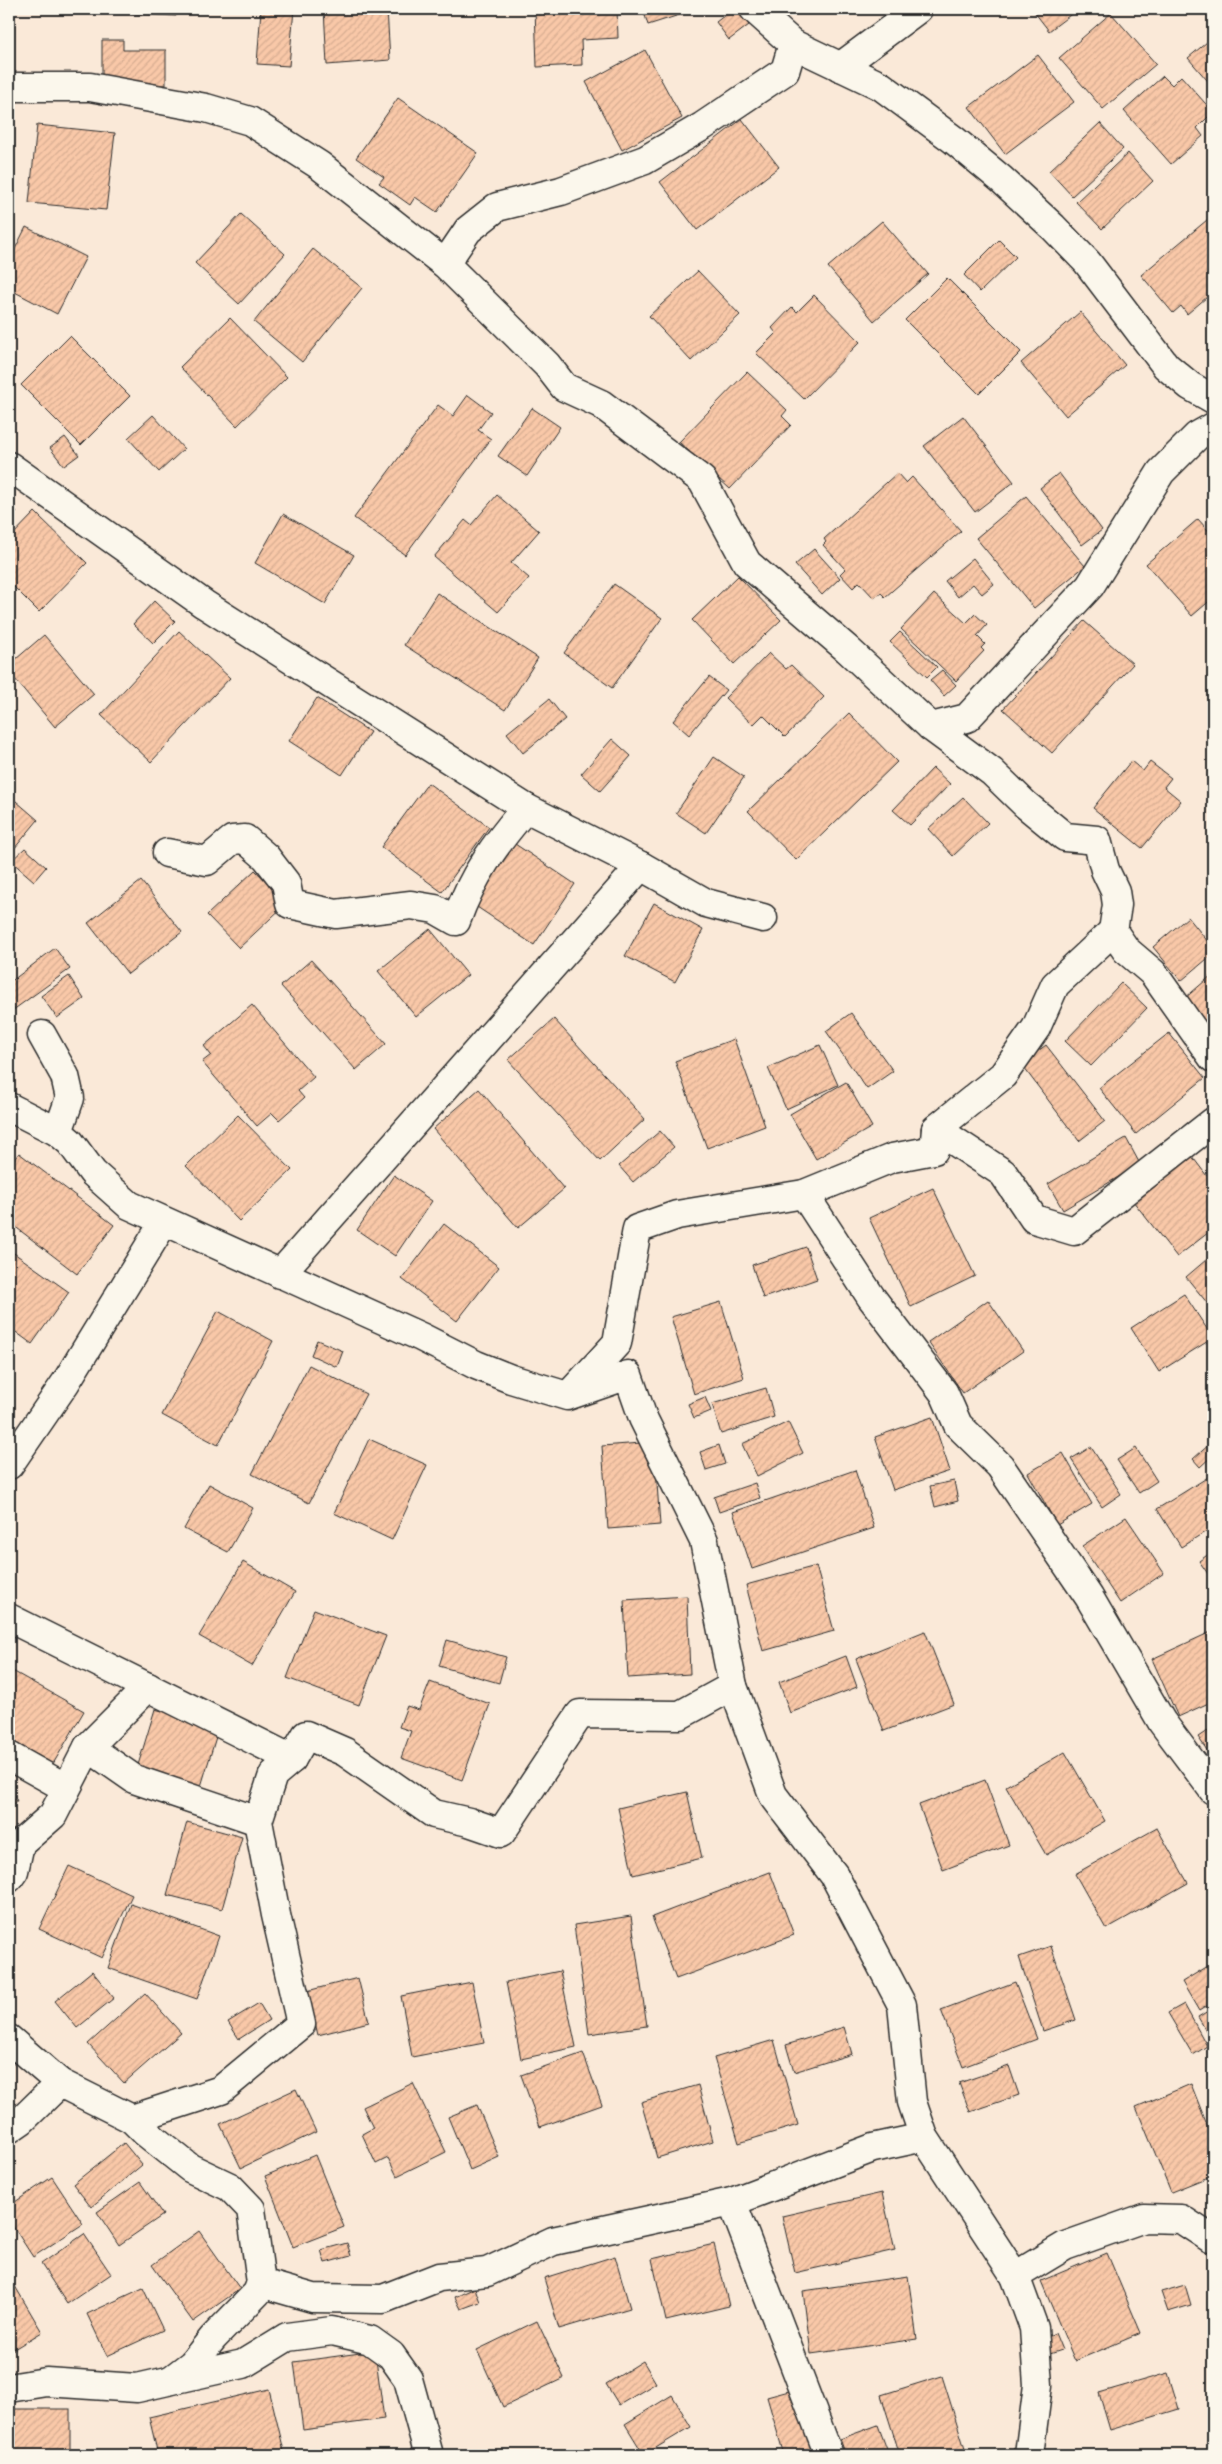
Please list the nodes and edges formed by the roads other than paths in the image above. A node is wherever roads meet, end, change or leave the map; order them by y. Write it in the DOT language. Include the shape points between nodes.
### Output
graph roads {
  1 [pos="754,9"];
  2 [pos="918,9"];
  3 [pos="793,44"];
  4 [pos="840,67"];
  5 [pos="9,87"];
  6 [pos="446,264"];
  7 [pos="1213,399"];
  8 [pos="1213,428"];
  9 [pos="9,466"];
  10 [pos="931,727"];
  11 [pos="526,808"];
  12 [pos="167,853"];
  13 [pos="641,866"];
  14 [pos="762,918"];
  15 [pos="1113,931"];
  16 [pos="42,1034"];
  17 [pos="1213,1058"];
  18 [pos="9,1107"];
  19 [pos="1213,1122"];
  20 [pos="936,1129"];
  21 [pos="58,1132"];
  22 [pos="804,1194"];
  23 [pos="164,1222"];
  24 [pos="280,1274"];
  25 [pos="567,1396"];
  26 [pos="9,1465"];
  27 [pos="12,1628"];
  28 [pos="733,1686"];
  29 [pos="148,1687"];
  30 [pos="88,1747"];
  31 [pos="9,1756"];
  32 [pos="292,1759"];
  33 [pos="66,1788"];
  34 [pos="1213,1790"];
  35 [pos="258,1821"];
  36 [pos="9,1878"];
  37 [pos="9,2039"];
  38 [pos="60,2083"];
  39 [pos="132,2119"];
  40 [pos="9,2129"];
  41 [pos="924,2137"];
  42 [pos="732,2202"];
  43 [pos="1210,2238"];
  44 [pos="1015,2276"];
  45 [pos="261,2283"];
  46 [pos="171,2380"];
  47 [pos="9,2388"];
  48 [pos="429,2455"];
  49 [pos="829,2455"];
  50 [pos="1028,2455"];
  1 -- 3 [label="street"];
  2 -- 4 [label="street"];
  3 -- 4 [label="street"];
  3 -- 6 [label="street" via="785,71 703,126 645,160 561,191 497,207 468,230"];
  4 -- 7 [label="street" via="881,86 1001,179 1087,262 1166,366 1190,386"];
  5 -- 6 [label="street" via="90,87 206,108 250,121 319,165"];
  6 -- 10 [label="street" via="547,365 564,387 602,404 702,480 747,563"];
  8 -- 10 [label="street" via="1197,436 1161,472 1090,586 967,718"];
  9 -- 11 [label="street" via="204,604"];
  10 -- 15 [label="street" via="992,772 1065,837 1098,840 1105,870 1115,891 1117,905"];
  11 -- 12 [label="street" via="498,840 467,891 456,922 435,909 411,905 336,914 290,904 286,883 266,857 245,839 232,840 207,861"];
  11 -- 13 [label="street"];
  13 -- 14 [label="street" via="706,903"];
  13 -- 24 [label="street"];
  15 -- 17 [label="street" via="1126,950 1153,974"];
  15 -- 20 [label="street" via="1055,985 1036,1028 1004,1075"];
  16 -- 21 [label="street" via="65,1076 70,1098"];
  18 -- 21 [label="street"];
  19 -- 20 [label="street" via="1074,1231 1034,1219 1003,1173"];
  20 -- 22 [label="street" via="934,1150 892,1158"];
  21 -- 23 [label="street" via="70,1142 93,1173 129,1205"];
  22 -- 25 [label="street" via="677,1215 637,1230 617,1342"];
  22 -- 34 [label="street" via="871,1297 944,1393 958,1425 1000,1466 1078,1580 1162,1722"];
  23 -- 24 [label="street"];
  23 -- 26 [label="street" via="66,1382"];
  24 -- 25 [label="street" via="476,1365"];
  25 -- 28 [label="street" via="628,1375 643,1418 704,1542"];
  27 -- 29 [label="street"];
  28 -- 32 [label="street" via="680,1715 580,1714 501,1833 434,1814 344,1752 306,1735"];
  28 -- 41 [label="street" via="773,1795 834,1875 902,2005 912,2102"];
  29 -- 30 [label="street"];
  29 -- 32 [label="street"];
  30 -- 33 [label="street"];
  30 -- 35 [label="street" via="134,1779"];
  31 -- 33 [label="street"];
  32 -- 35 [label="street" via="273,1775"];
  33 -- 36 [label="street" via="53,1815 20,1844 14,1871"];
  35 -- 39 [label="street" via="301,2024 221,2090"];
  37 -- 38 [label="street"];
  38 -- 39 [label="street"];
  38 -- 40 [label="street"];
  39 -- 45 [label="street" via="190,2168 230,2187 251,2209"];
  41 -- 42 [label="street" via="873,2148"];
  41 -- 44 [label="street"];
  42 -- 45 [label="street" via="553,2242 487,2272 439,2277 383,2299 314,2298"];
  42 -- 49 [label="street"];
  43 -- 44 [label="street" via="1181,2219 1144,2218 1066,2246"];
  44 -- 50 [label="street" via="1034,2328 1038,2385"];
  45 -- 46 [label="street" via="257,2293 192,2364"];
  46 -- 47 [label="street" via="138,2388 46,2382"];
  46 -- 48 [label="street" via="243,2364 287,2337 332,2331 370,2340 391,2355 408,2379"];
}
